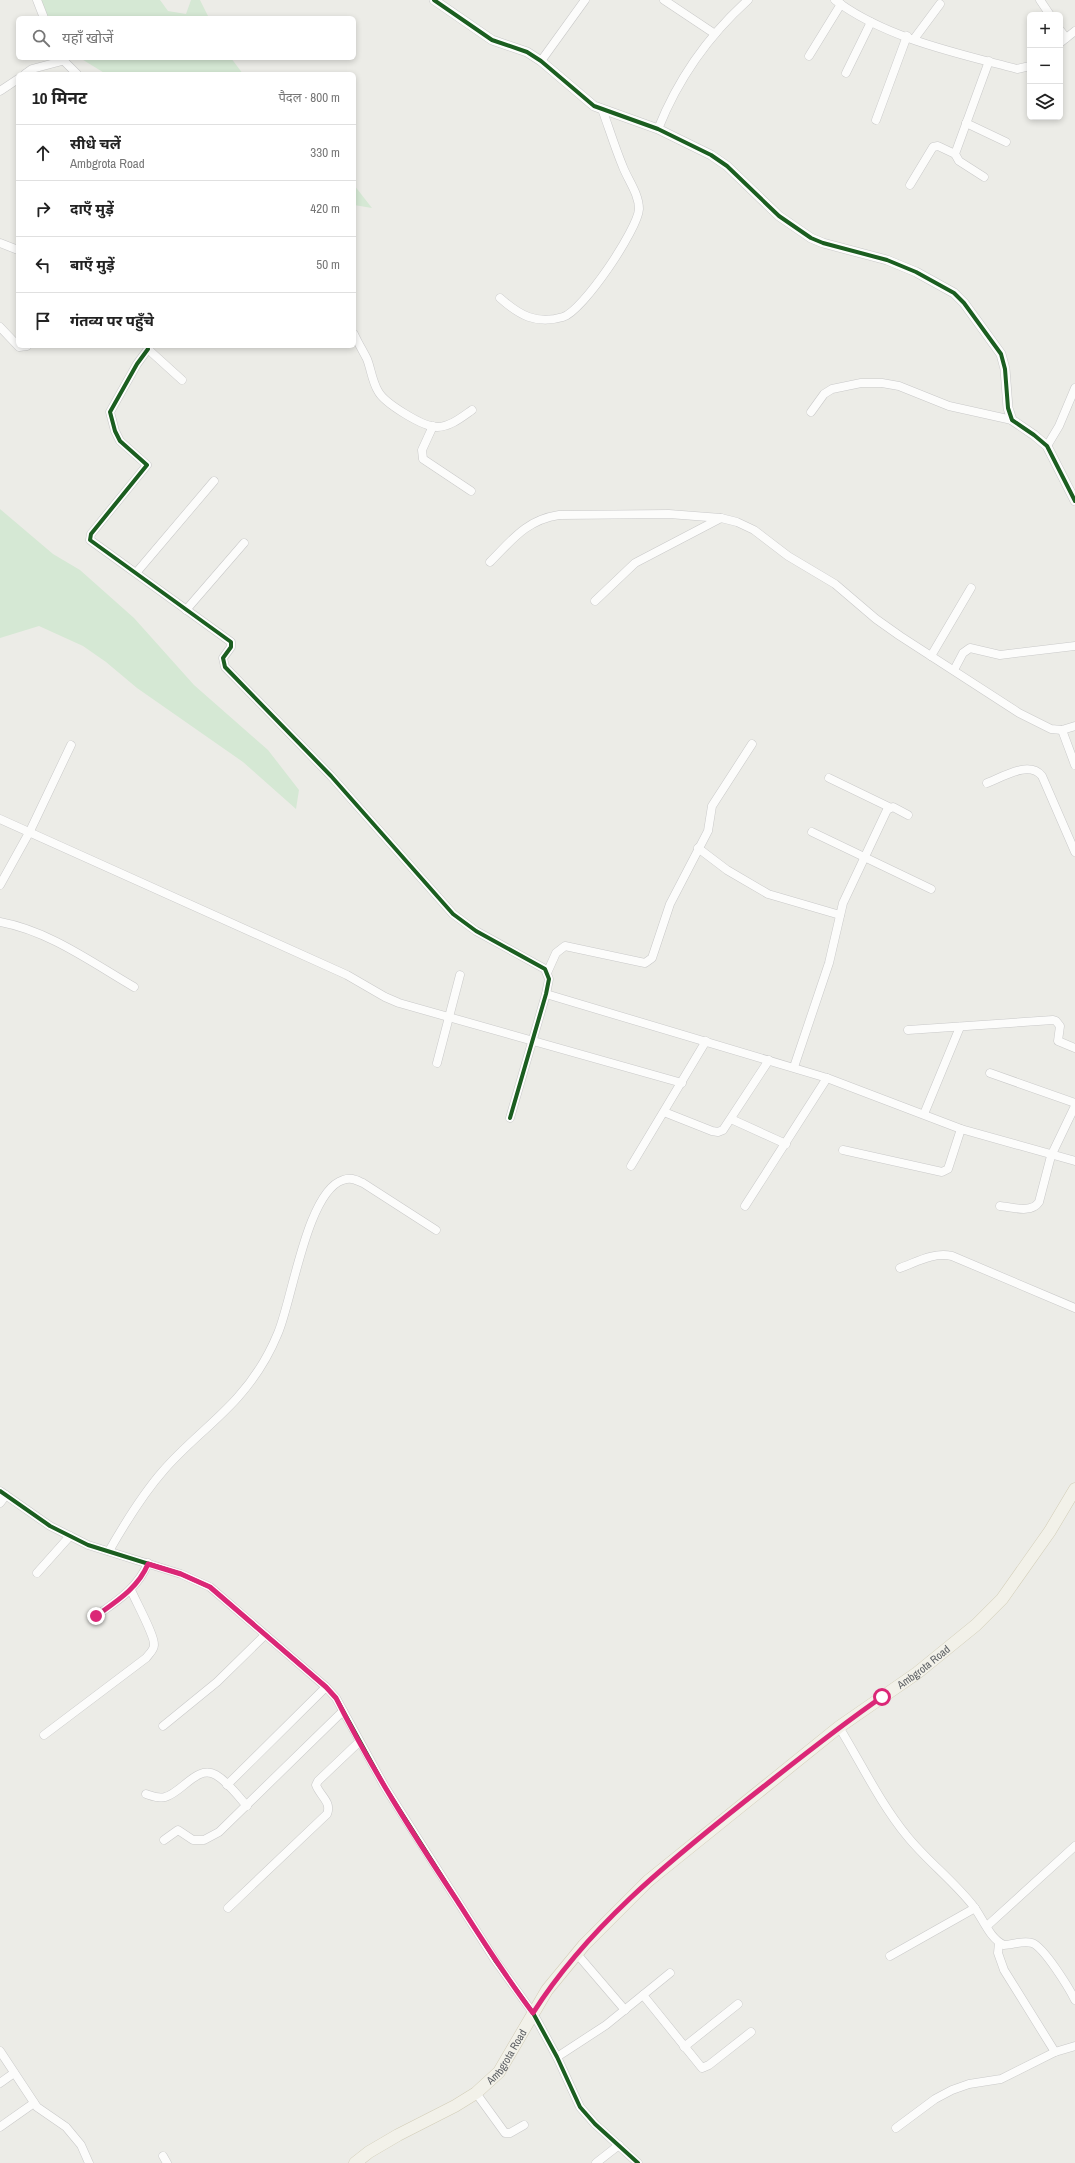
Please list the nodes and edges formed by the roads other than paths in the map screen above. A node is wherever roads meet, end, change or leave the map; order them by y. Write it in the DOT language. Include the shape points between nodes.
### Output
graph roads {
  1 [pos="37,0"];
  2 [pos="434,0"];
  3 [pos="585,0"];
  4 [pos="664,0"];
  5 [pos="748,0"];
  6 [pos="1040,0"];
  7 [pos="838,2"];
  8 [pos="940,4"];
  9 [pos="1048,12"];
  10 [pos="43,16"];
  11 [pos="871,22"];
  12 [pos="1075,31"];
  13 [pos="715,34"];
  14 [pos="910,37"];
  15 [pos="1063,40"];
  16 [pos="809,56"];
  17 [pos="61,60"];
  18 [pos="541,61"];
  19 [pos="989,62"];
  20 [pos="1027,67"];
  21 [pos="28,72"];
  22 [pos="75,72"];
  23 [pos="846,73"];
  24 [pos="16,80"];
  25 [pos="0,91"];
  26 [pos="602,109"];
  27 [pos="876,120"];
  28 [pos="966,123"];
  29 [pos="658,129"];
  30 [pos="1006,142"];
  31 [pos="955,154"];
  32 [pos="984,177"];
  33 [pos="910,185"];
  34 [pos="0,243"];
  35 [pos="16,249"];
  36 [pos="500,298"];
  37 [pos="0,327"];
  38 [pos="356,338"];
  39 [pos="16,344"];
  40 [pos="148,348"];
  41 [pos="182,380"];
  42 [pos="1075,388"];
  43 [pos="472,410"];
  44 [pos="811,412"];
  45 [pos="1012,420"];
  46 [pos="433,426"];
  47 [pos="1047,446"];
  48 [pos="214,481"];
  49 [pos="471,491"];
  50 [pos="1075,501"];
  51 [pos="721,518"];
  52 [pos="244,543"];
  53 [pos="490,562"];
  54 [pos="136,573"];
  55 [pos="971,588"];
  56 [pos="595,600"];
  57 [pos="186,610"];
  58 [pos="1075,646"];
  59 [pos="931,656"];
  60 [pos="954,670"];
  61 [pos="1075,726"];
  62 [pos="1062,730"];
  63 [pos="752,744"];
  64 [pos="71,745"];
  65 [pos="1075,766"];
  66 [pos="829,778"];
  67 [pos="987,783"];
  68 [pos="890,807"];
  69 [pos="908,815"];
  70 [pos="0,819"];
  71 [pos="30,831"];
  72 [pos="812,832"];
  73 [pos="698,848"];
  74 [pos="1075,852"];
  75 [pos="864,857"];
  76 [pos="0,885"];
  77 [pos="931,889"];
  78 [pos="840,915"];
  79 [pos="0,922"];
  80 [pos="547,973"];
  81 [pos="460,975"];
  82 [pos="134,987"];
  83 [pos="546,994"];
  84 [pos="448,1016"];
  85 [pos="960,1027"];
  86 [pos="908,1030"];
  87 [pos="532,1040"];
  88 [pos="706,1041"];
  89 [pos="1075,1048"];
  90 [pos="769,1060"];
  91 [pos="437,1063"];
  92 [pos="794,1067"];
  93 [pos="990,1074"];
  94 [pos="828,1078"];
  95 [pos="682,1083"];
  96 [pos="1075,1104"];
  97 [pos="664,1112"];
  98 [pos="924,1114"];
  99 [pos="510,1118"];
  100 [pos="731,1119"];
  101 [pos="961,1129"];
  102 [pos="786,1144"];
  103 [pos="843,1150"];
  104 [pos="1051,1156"];
  105 [pos="1075,1161"];
  106 [pos="631,1166"];
  107 [pos="745,1206"];
  108 [pos="1000,1206"];
  109 [pos="436,1230"];
  110 [pos="900,1268"];
  111 [pos="1075,1308"];
  112 [pos="1075,1489"];
  113 [pos="3,1493"];
  114 [pos="0,1503"];
  115 [pos="70,1536"];
  116 [pos="109,1551"];
  117 [pos="148,1564"];
  118 [pos="37,1573"];
  119 [pos="130,1590"];
  120 [pos="96,1616"];
  121 [pos="265,1635"];
  122 [pos="326,1687"];
  123 [pos="343,1711"];
  124 [pos="163,1726"];
  125 [pos="839,1726"];
  126 [pos="44,1735"];
  127 [pos="359,1742"];
  128 [pos="227,1784"];
  129 [pos="146,1794"];
  130 [pos="247,1806"];
  131 [pos="164,1840"];
  132 [pos="1075,1846"];
  133 [pos="228,1908"];
  134 [pos="975,1908"];
  135 [pos="987,1926"];
  136 [pos="999,1943"];
  137 [pos="577,1954"];
  138 [pos="890,1956"];
  139 [pos="670,1973"];
  140 [pos="643,1995"];
  141 [pos="1075,2000"];
  142 [pos="738,2004"];
  143 [pos="625,2010"];
  144 [pos="533,2013"];
  145 [pos="751,2032"];
  146 [pos="1075,2046"];
  147 [pos="684,2047"];
  148 [pos="0,2051"];
  149 [pos="1055,2052"];
  150 [pos="557,2057"];
  151 [pos="14,2073"];
  152 [pos="0,2083"];
  153 [pos="476,2092"];
  154 [pos="34,2104"];
  155 [pos="524,2125"];
  156 [pos="0,2127"];
  157 [pos="896,2128"];
  158 [pos="619,2145"];
  159 [pos="89,2163"];
  160 [pos="356,2163"];
  161 [pos="596,2163"];
  162 [pos="638,2163"];
  1 -- 10 [label="street"];
  2 -- 18 [label="street" via="492,40 527,52"];
  3 -- 18 [label="street"];
  4 -- 13 [label="street"];
  5 -- 13 [label="street"];
  6 -- 9 [label="street"];
  7 -- 11 [label="street"];
  7 -- 16 [label="street"];
  8 -- 14 [label="street"];
  11 -- 14 [label="street"];
  11 -- 23 [label="street"];
  12 -- 15 [label="street"];
  13 -- 29 [label="street" via="680,81"];
  14 -- 19 [label="street"];
  14 -- 27 [label="street"];
  17 -- 21 [label="street"];
  17 -- 22 [label="street"];
  18 -- 26 [label="street" via="587,100"];
  19 -- 20 [label="street" via="1017,70"];
  19 -- 28 [label="street"];
  24 -- 25 [label="street"];
  26 -- 29 [label="street"];
  26 -- 36 [label="street" via="637,198 638,216 625,242 579,304 563,317 540,319 524,316"];
  28 -- 30 [label="street"];
  28 -- 31 [label="street"];
  29 -- 45 [label="street" via="711,155 779,216 811,238 887,260 916,272 954,293 964,302 1001,354"];
  31 -- 32 [label="street" via="959,162"];
  31 -- 33 [label="street" via="938,146 933,147"];
  34 -- 35 [label="street"];
  37 -- 39 [label="street"];
  38 -- 46 [label="street" via="381,395 410,416"];
  40 -- 41 [label="street"];
  40 -- 54 [label="street" via="110,412 120,441 147,465 90,538"];
  42 -- 47 [label="street" via="1059,426"];
  43 -- 46 [label="street" via="448,425"];
  44 -- 45 [label="street" via="824,394 832,389 861,383 882,383 899,386 949,406"];
  45 -- 47 [label="street"];
  46 -- 49 [label="street" via="422,450 423,459"];
  47 -- 50 [label="street"];
  48 -- 54 [label="street"];
  51 -- 53 [label="street" via="668,514 544,517 520,532"];
  51 -- 56 [label="street" via="635,563"];
  51 -- 59 [label="street" via="754,530 788,556 835,584 876,619"];
  52 -- 57 [label="street"];
  54 -- 57 [label="street"];
  55 -- 59 [label="street"];
  57 -- 80 [label="street" via="230,642 231,648 223,658 225,667 331,776 453,914 476,931 540,965"];
  58 -- 60 [label="street" via="1000,655 970,648"];
  59 -- 60 [label="street"];
  60 -- 62 [label="street" via="1036,723"];
  61 -- 62 [label="street"];
  62 -- 65 [label="street"];
  63 -- 73 [label="street" via="712,806 708,831"];
  64 -- 71 [label="street"];
  66 -- 68 [label="street"];
  67 -- 74 [label="street" via="1023,769 1037,770 1042,776"];
  68 -- 69 [label="street"];
  68 -- 75 [label="street"];
  70 -- 71 [label="street"];
  71 -- 76 [label="street"];
  71 -- 84 [label="street" via="347,975 385,997"];
  72 -- 75 [label="street"];
  73 -- 78 [label="street" via="727,870 768,894"];
  73 -- 80 [label="street" via="670,904 649,961 640,962 570,945 556,953"];
  75 -- 77 [label="street"];
  75 -- 78 [label="street"];
  78 -- 92 [label="street" via="829,963"];
  79 -- 82 [label="street" via="26,927 48,937"];
  80 -- 83 [label="street" via="549,979"];
  81 -- 84 [label="street"];
  83 -- 87 [label="street"];
  83 -- 88 [label="street"];
  84 -- 87 [label="street"];
  84 -- 91 [label="street"];
  85 -- 86 [label="street"];
  85 -- 89 [label="street" via="1056,1021 1060,1026 1058,1040"];
  85 -- 98 [label="street"];
  87 -- 95 [label="street"];
  87 -- 99 [label="street"];
  88 -- 90 [label="street"];
  88 -- 95 [label="street"];
  90 -- 92 [label="street"];
  90 -- 100 [label="street"];
  92 -- 94 [label="street"];
  93 -- 96 [label="street"];
  94 -- 98 [label="street"];
  94 -- 102 [label="street"];
  95 -- 97 [label="street"];
  96 -- 104 [label="street"];
  97 -- 100 [label="street" via="718,1132 723,1130"];
  97 -- 106 [label="street"];
  98 -- 101 [label="street"];
  100 -- 102 [label="street"];
  101 -- 103 [label="street" via="948,1169 942,1172"];
  101 -- 104 [label="street"];
  102 -- 107 [label="street"];
  104 -- 105 [label="street"];
  104 -- 108 [label="street" via="1036,1206 1027,1209"];
  109 -- 116 [label="street" via="353,1178 333,1186 312,1223 298,1259 284,1319 274,1344 256,1374 238,1397 163,1470"];
  110 -- 111 [label="street" via="932,1256 952,1256"];
  112 -- 125 [label="main road, Ambgrota Road" via="1050,1531 1002,1599 976,1625 917,1673"];
  113 -- 114 [label="street"];
  113 -- 115 [label="street" via="50,1526"];
  115 -- 116 [label="street"];
  115 -- 118 [label="street"];
  116 -- 117 [label="street"];
  117 -- 119 [label="street"];
  117 -- 121 [label="street" via="181,1574 210,1587"];
  119 -- 120 [label="street"];
  119 -- 126 [label="street" via="152,1635 154,1644 151,1652"];
  121 -- 122 [label="street"];
  121 -- 124 [label="street" via="217,1682"];
  122 -- 123 [label="street"];
  122 -- 128 [label="street"];
  123 -- 127 [label="street"];
  123 -- 130 [label="street"];
  125 -- 134 [label="street" via="906,1836"];
  125 -- 137 [label="main road, Ambgrota Road" via="648,1881"];
  127 -- 133 [label="street" via="316,1785 328,1805 327,1814"];
  127 -- 144 [label="street" via="385,1788 495,1960"];
  128 -- 129 [label="street" via="209,1772 202,1773 165,1797 157,1798"];
  128 -- 130 [label="street"];
  130 -- 131 [label="street" via="219,1832 208,1838 193,1840 178,1830"];
  132 -- 135 [label="street"];
  134 -- 135 [label="street"];
  134 -- 138 [label="street"];
  135 -- 136 [label="street"];
  136 -- 141 [label="street" via="1035,1944"];
  136 -- 149 [label="street" via="998,1953 1004,1970"];
  137 -- 143 [label="street"];
  137 -- 144 [label="main road, Ambgrota Road" via="547,1990"];
  139 -- 140 [label="street"];
  140 -- 143 [label="street"];
  140 -- 147 [label="street"];
  142 -- 147 [label="street"];
  143 -- 150 [label="street"];
  144 -- 150 [label="street"];
  144 -- 153 [label="main road, Ambgrota Road" via="498,2072"];
  145 -- 147 [label="street" via="705,2067 699,2066"];
  146 -- 149 [label="street"];
  148 -- 151 [label="street"];
  149 -- 157 [label="street" via="1001,2079 969,2084 952,2090 935,2099"];
  150 -- 158 [label="street" via="580,2107"];
  151 -- 152 [label="street"];
  151 -- 154 [label="street"];
  153 -- 155 [label="street" via="504,2133 510,2133"];
  153 -- 160 [label="main road, Ambgrota Road" via="369,2152"];
  154 -- 156 [label="street"];
  154 -- 159 [label="street" via="66,2127 81,2145"];
  158 -- 161 [label="street"];
  158 -- 162 [label="street"];
}
